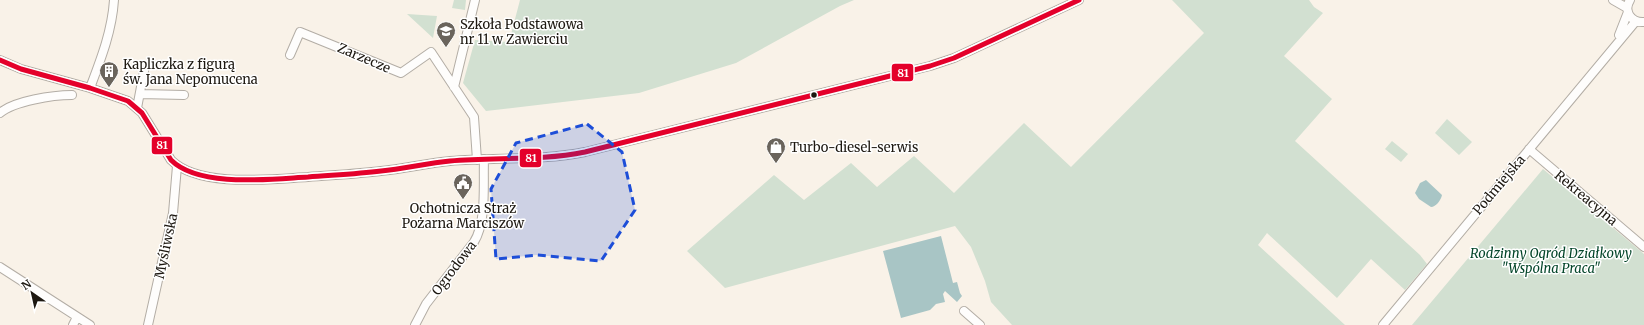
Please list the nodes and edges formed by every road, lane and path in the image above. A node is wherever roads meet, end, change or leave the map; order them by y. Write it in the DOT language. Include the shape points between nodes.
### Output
graph roads {
  1 [pos="114,0"];
  2 [pos="475,0"];
  3 [pos="1080,0"];
  4 [pos="1613,0"];
  5 [pos="1628,7"];
  6 [pos="1641,22"];
  7 [pos="1615,44"];
  8 [pos="290,55"];
  9 [pos="0,60"];
  10 [pos="144,71"];
  11 [pos="90,88"];
  12 [pos="455,88"];
  13 [pos="140,94"];
  14 [pos="72,95"];
  15 [pos="184,95"];
  16 [pos="4,106"];
  17 [pos="137,108"];
  18 [pos="0,113"];
  19 [pos="1529,149"];
  20 [pos="481,160"];
  21 [pos="177,166"];
  22 [pos="1644,247"];
  23 [pos="0,266"];
  24 [pos="964,311"];
  25 [pos="75,321"];
  26 [pos="90,325"];
  27 [pos="148,325"];
  28 [pos="415,325"];
  29 [pos="980,325"];
  30 [pos="1383,325"];
  1 -- 11 [label="street" via="108,36"];
  2 -- 12 [label="street"];
  3 -- 20 [label="street" via="954,58 918,70 566,156"];
  4 -- 5 [label="street"];
  5 -- 6 [label="street" via="1629,16"];
  5 -- 7 [label="street, Podmiejska"];
  6 -- 7 [label="street, Podmiejska"];
  7 -- 19 [label="street, Podmiejska"];
  8 -- 12 [label="street, Zarzecze" via="300,32 401,73 431,52"];
  9 -- 11 [label="street" via="43,76"];
  10 -- 13 [label="street"];
  11 -- 17 [label="street" via="122,99"];
  12 -- 20 [label="street" via="474,117"];
  13 -- 15 [label="street"];
  13 -- 17 [label="street"];
  14 -- 16 [label="street"];
  16 -- 18 [label="street"];
  17 -- 21 [label="street"];
  19 -- 22 [label="street, Rekreacyjna"];
  19 -- 30 [label="street, Podmiejska"];
  20 -- 21 [label="street" via="361,174 244,180 202,175"];
  20 -- 28 [label="street, Ogrodowa" via="481,226 478,235 426,304"];
  21 -- 27 [label="street, Myśliwska" via="173,213"];
  23 -- 25 [label="street"];
  24 -- 29 [label="street"];
  25 -- 26 [label="street"];
}
